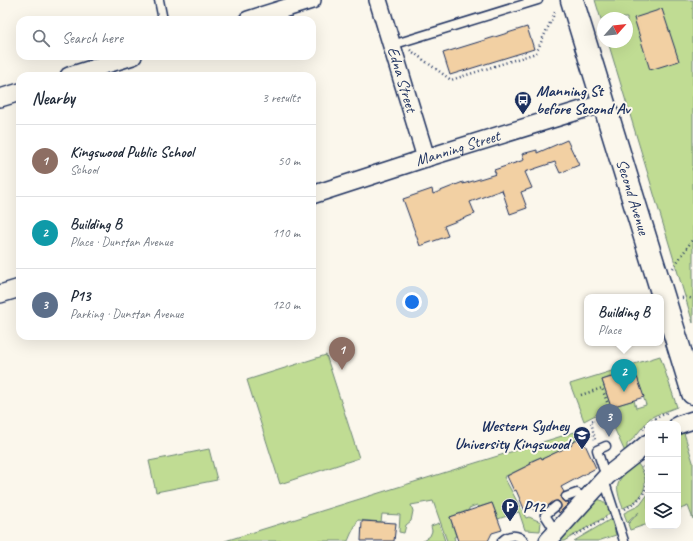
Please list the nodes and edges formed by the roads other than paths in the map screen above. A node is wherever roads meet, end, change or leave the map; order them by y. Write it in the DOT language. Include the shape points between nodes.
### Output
graph roads {
  1 [pos="159,0"];
  2 [pos="312,0"];
  3 [pos="378,0"];
  4 [pos="538,0"];
  5 [pos="565,4"];
  6 [pos="162,16"];
  7 [pos="261,16"];
  8 [pos="397,42"];
  9 [pos="120,60"];
  10 [pos="82,72"];
  11 [pos="16,93"];
  12 [pos="0,98"];
  13 [pos="604,103"];
  14 [pos="426,158"];
  15 [pos="316,193"];
  16 [pos="16,289"];
  17 [pos="0,294"];
  18 [pos="663,294"];
  19 [pos="664,299"];
  20 [pos="693,393"];
  21 [pos="674,418"];
  22 [pos="693,420"];
  23 [pos="644,437"];
  24 [pos="606,446"];
  25 [pos="606,478"];
  26 [pos="566,497"];
  27 [pos="586,499"];
  28 [pos="556,506"];
  29 [pos="552,537"];
  30 [pos="502,541"];
  31 [pos="524,541"];
  32 [pos="624,541"];
  1 -- 6 [label="lane"];
  2 -- 7 [label="street"];
  3 -- 8 [label="street, Edna Street"];
  4 -- 8 [label="lane"];
  5 -- 13 [label="street, Second Avenue"];
  8 -- 14 [label="street, Edna Street"];
  9 -- 10 [label="street"];
  11 -- 12 [label="street"];
  13 -- 14 [label="street, Manning Street"];
  13 -- 18 [label="street, Second Avenue"];
  14 -- 15 [label="street, Manning Street"];
  16 -- 17 [label="street"];
  19 -- 20 [label="street, Second Avenue"];
  21 -- 22 [label="street"];
  23 -- 25 [label="street" via="635,454"];
  24 -- 25 [label="lane" via="597,450"];
  25 -- 27 [label="street"];
  25 -- 32 [label="lane"];
  26 -- 27 [label="lane" via="577,493"];
  27 -- 29 [label="street"];
  28 -- 29 [label="lane" via="545,516"];
  30 -- 31 [label="lane" via="512,535"];
}
